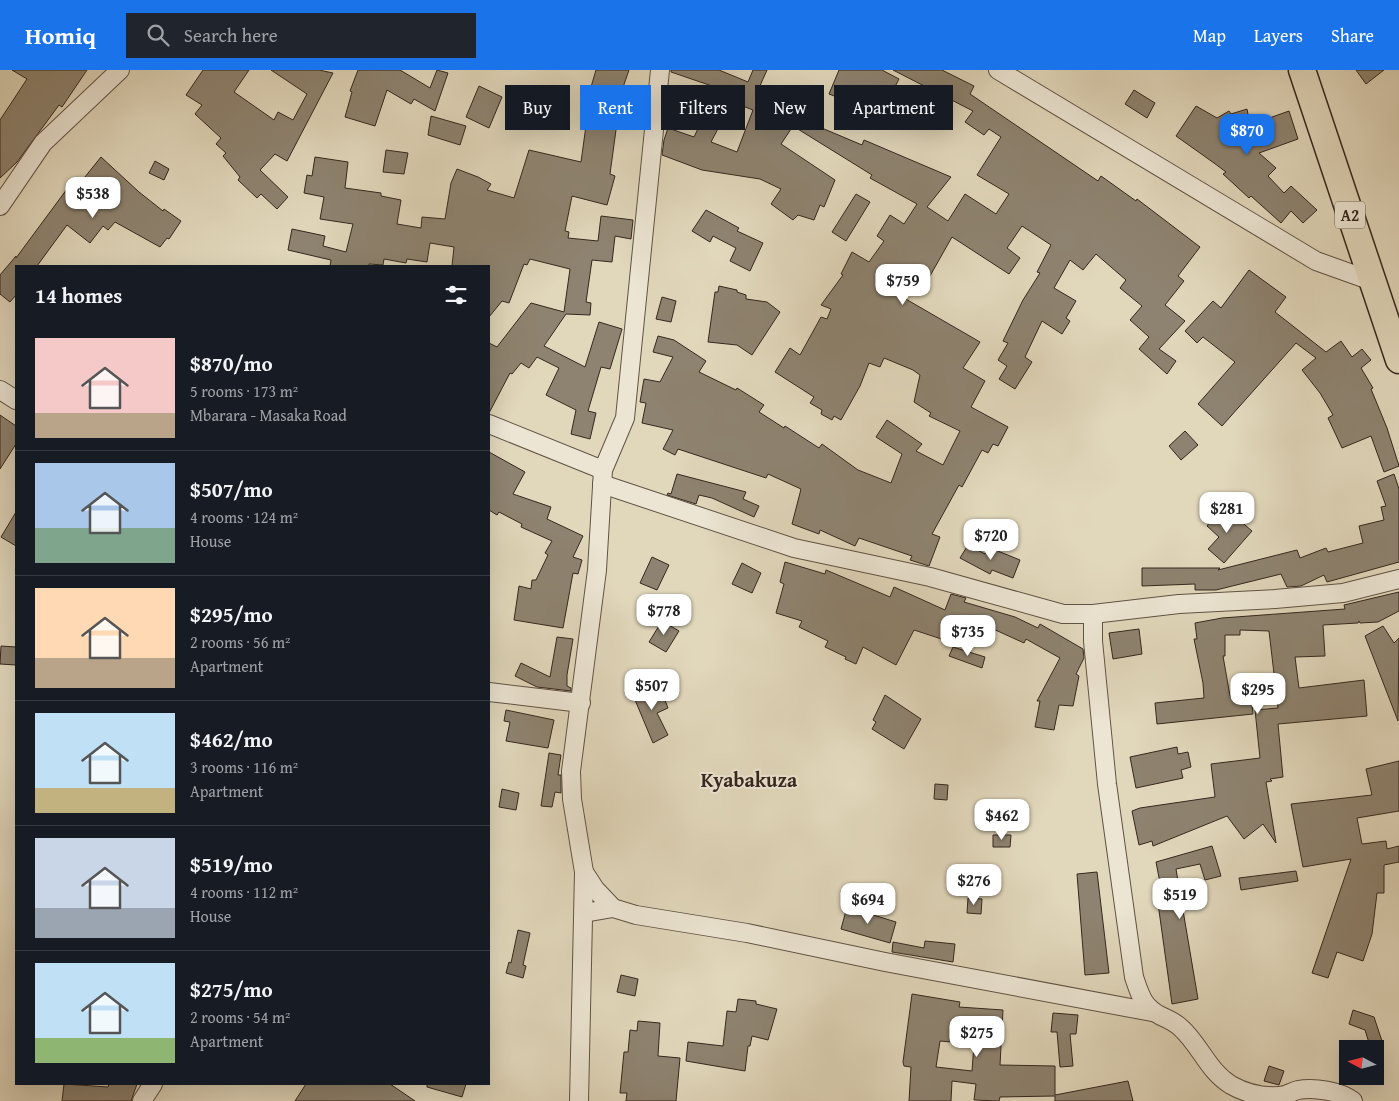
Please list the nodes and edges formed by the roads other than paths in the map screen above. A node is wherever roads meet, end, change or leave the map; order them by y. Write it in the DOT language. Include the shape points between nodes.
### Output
graph roads {
  1 [pos="120,70"];
  2 [pos="660,70"];
  3 [pos="998,70"];
  4 [pos="1302,70"];
  5 [pos="0,206"];
  6 [pos="1372,281"];
  7 [pos="1399,360"];
  8 [pos="0,390"];
  9 [pos="15,399"];
  10 [pos="490,424"];
  11 [pos="603,477"];
  12 [pos="1399,579"];
  13 [pos="1093,614"];
  14 [pos="490,692"];
  15 [pos="582,702"];
  16 [pos="584,872"];
  17 [pos="613,908"];
  18 [pos="584,913"];
  19 [pos="1152,1012"];
  20 [pos="152,1085"];
  21 [pos="142,1101"];
  22 [pos="579,1101"];
  23 [pos="1353,1101"];
  1 -- 5 [label="street" via="42,143"];
  2 -- 11 [label="street" via="625,418"];
  3 -- 6 [label="street" via="1316,261"];
  4 -- 6 [label="highway, A2"];
  6 -- 7 [label="highway, A2"];
  8 -- 9 [label="street"];
  10 -- 11 [label="street"];
  11 -- 13 [label="street" via="794,548 930,577 1063,614"];
  11 -- 15 [label="street" via="597,570"];
  12 -- 13 [label="street" via="1343,593 1180,604"];
  13 -- 19 [label="street" via="1107,784 1134,977 1141,1001"];
  14 -- 15 [label="street"];
  15 -- 16 [label="street" via="571,771 572,799"];
  16 -- 17 [label="street"];
  16 -- 18 [label="street"];
  17 -- 18 [label="street"];
  17 -- 19 [label="street" via="636,915 747,933"];
  18 -- 22 [label="street"];
  19 -- 23 [label="street" via="1181,1027 1209,1066 1229,1084 1243,1091 1282,1096 1298,1090 1312,1090 1340,1094"];
  20 -- 21 [label="street"];
}
